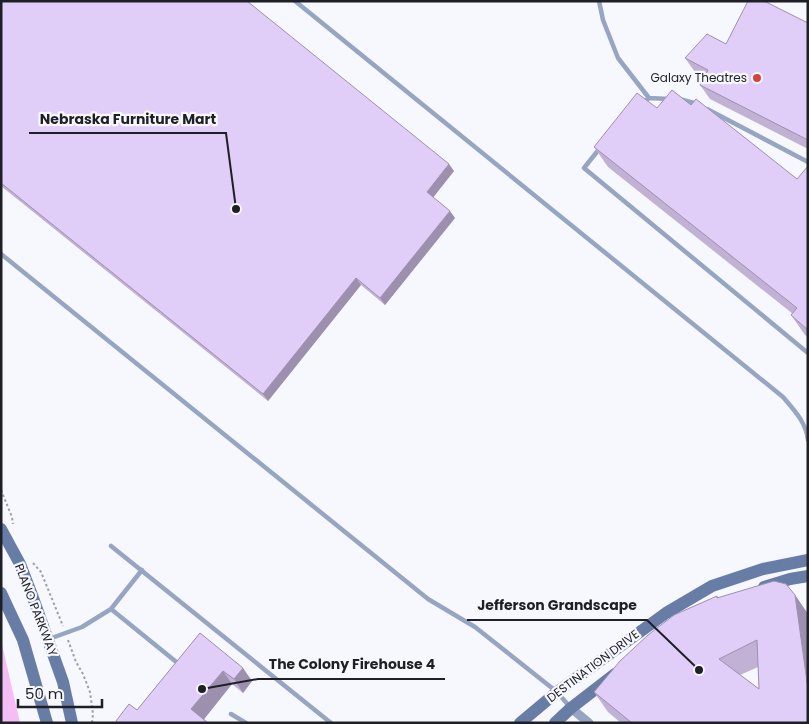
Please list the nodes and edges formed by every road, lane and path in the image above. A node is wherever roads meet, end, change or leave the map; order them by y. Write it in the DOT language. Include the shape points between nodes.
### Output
graph roads {
  1 [pos="295,1"];
  2 [pos="599,1"];
  3 [pos="649,98"];
  4 [pos="642,104"];
  5 [pos="606,141"];
  6 [pos="808,162"];
  7 [pos="1,254"];
  8 [pos="808,353"];
  9 [pos="808,440"];
  10 [pos="1,490"];
  11 [pos="7,529"];
  12 [pos="111,546"];
  13 [pos="31,559"];
  14 [pos="808,560"];
  15 [pos="142,570"];
  16 [pos="808,576"];
  17 [pos="749,592"];
  18 [pos="1,594"];
  19 [pos="111,609"];
  20 [pos="66,633"];
  21 [pos="48,640"];
  22 [pos="624,667"];
  23 [pos="186,670"];
  24 [pos="557,692"];
  25 [pos="571,708"];
  26 [pos="231,714"];
  27 [pos="47,723"];
  28 [pos="72,723"];
  29 [pos="92,723"];
  30 [pos="246,723"];
  31 [pos="331,723"];
  32 [pos="520,723"];
  33 [pos="554,723"];
  34 [pos="589,723"];
  1 -- 9 [label="lane" via="783,398 798,414"];
  2 -- 3 [label="lane" via="618,58"];
  3 -- 4 [label="lane"];
  3 -- 6 [label="lane" via="696,103"];
  5 -- 8 [label="lane" via="584,168"];
  7 -- 24 [label="lane" via="428,599 475,627"];
  10 -- 11 [label="path" via="12,517"];
  11 -- 21 [label="street, PLANO PARKWAY"];
  12 -- 15 [label="lane"];
  13 -- 20 [label="path" via="41,572"];
  14 -- 24 [label="street, DESTINATION DRIVE" via="763,569 712,586 666,613"];
  15 -- 19 [label="lane"];
  15 -- 31 [label="lane"];
  16 -- 17 [label="street"];
  18 -- 27 [label="street, PLANO PARKWAY" via="23,640"];
  19 -- 20 [label="lane"];
  19 -- 23 [label="lane"];
  20 -- 21 [label="lane"];
  20 -- 29 [label="path" via="90,692"];
  21 -- 28 [label="street, PLANO PARKWAY" via="63,682"];
  22 -- 25 [label="street, DESTINATION DRIVE"];
  24 -- 25 [label="lane"];
  24 -- 32 [label="street, DESTINATION DRIVE"];
  25 -- 33 [label="street, DESTINATION DRIVE"];
  25 -- 34 [label="street"];
  26 -- 30 [label="lane"];
}
